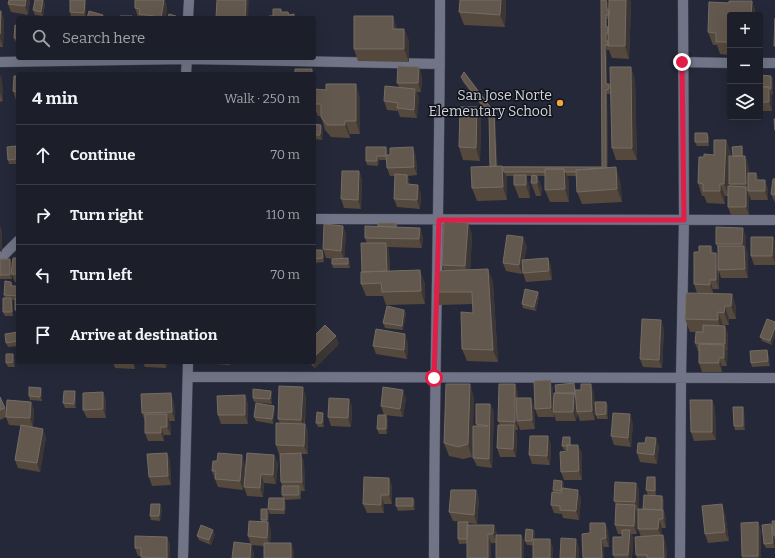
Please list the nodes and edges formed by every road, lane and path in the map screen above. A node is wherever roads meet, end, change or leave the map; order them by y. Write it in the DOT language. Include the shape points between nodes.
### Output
graph roads {
  1 [pos="189,0"];
  2 [pos="440,0"];
  3 [pos="683,0"];
  4 [pos="188,16"];
  5 [pos="125,60"];
  6 [pos="187,60"];
  7 [pos="238,60"];
  8 [pos="0,62"];
  9 [pos="682,62"];
  10 [pos="727,63"];
  11 [pos="763,63"];
  12 [pos="440,64"];
  13 [pos="775,64"];
  14 [pos="186,72"];
  15 [pos="316,219"];
  16 [pos="439,220"];
  17 [pos="684,220"];
  18 [pos="775,220"];
  19 [pos="16,243"];
  20 [pos="0,259"];
  21 [pos="188,364"];
  22 [pos="189,377"];
  23 [pos="681,377"];
  24 [pos="434,378"];
  25 [pos="775,378"];
  26 [pos="183,558"];
  27 [pos="434,558"];
  28 [pos="680,558"];
  1 -- 4 [label="street"];
  2 -- 12 [label="street"];
  3 -- 9 [label="street"];
  5 -- 8 [label="street"];
  6 -- 14 [label="street"];
  7 -- 12 [label="street"];
  9 -- 10 [label="street"];
  9 -- 17 [label="street"];
  11 -- 13 [label="street"];
  12 -- 16 [label="street"];
  15 -- 16 [label="street"];
  16 -- 17 [label="street"];
  16 -- 24 [label="street"];
  17 -- 18 [label="street"];
  17 -- 23 [label="street"];
  19 -- 20 [label="street"];
  21 -- 22 [label="street"];
  22 -- 24 [label="street"];
  22 -- 26 [label="street"];
  23 -- 24 [label="street"];
  23 -- 25 [label="street"];
  23 -- 28 [label="street"];
  24 -- 27 [label="street"];
}
